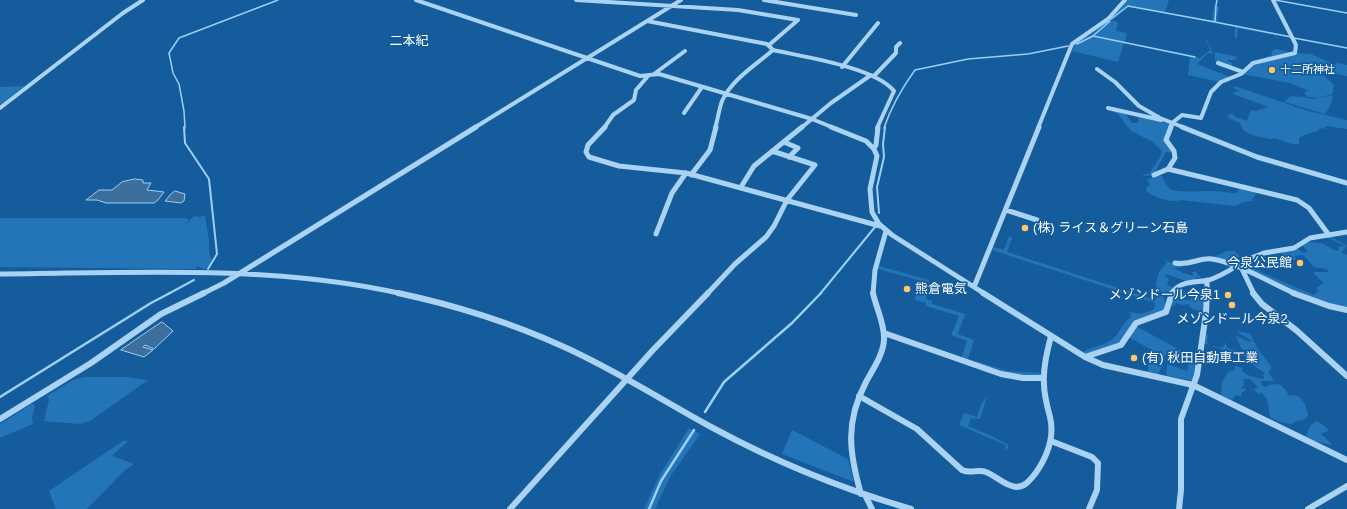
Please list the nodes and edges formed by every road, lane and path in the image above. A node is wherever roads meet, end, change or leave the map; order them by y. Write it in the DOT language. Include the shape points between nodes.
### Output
graph roads {
  1 [pos="143,0"];
  2 [pos="416,0"];
  3 [pos="433,0"];
  4 [pos="576,0"];
  5 [pos="680,0"];
  6 [pos="764,0"];
  7 [pos="1125,0"];
  8 [pos="1273,0"];
  9 [pos="421,2"];
  10 [pos="671,6"];
  11 [pos="856,15"];
  12 [pos="647,20"];
  13 [pos="878,23"];
  14 [pos="900,43"];
  15 [pos="769,45"];
  16 [pos="772,50"];
  17 [pos="685,51"];
  18 [pos="586,58"];
  19 [pos="1218,63"];
  20 [pos="842,67"];
  21 [pos="1097,69"];
  22 [pos="1243,72"];
  23 [pos="654,74"];
  24 [pos="648,76"];
  25 [pos="872,76"];
  26 [pos="702,87"];
  27 [pos="726,94"];
  28 [pos="0,108"];
  29 [pos="1108,108"];
  30 [pos="684,112"];
  31 [pos="812,119"];
  32 [pos="1170,122"];
  33 [pos="784,142"];
  34 [pos="874,148"];
  35 [pos="772,152"];
  36 [pos="789,157"];
  37 [pos="1168,169"];
  38 [pos="688,174"];
  39 [pos="1154,175"];
  40 [pos="1347,182"];
  41 [pos="741,187"];
  42 [pos="787,200"];
  43 [pos="1006,210"];
  44 [pos="1037,220"];
  45 [pos="880,226"];
  46 [pos="886,231"];
  47 [pos="1347,232"];
  48 [pos="656,234"];
  49 [pos="1329,235"];
  50 [pos="1176,263"];
  51 [pos="1239,268"];
  52 [pos="0,274"];
  53 [pos="238,274"];
  54 [pos="1207,280"];
  55 [pos="974,287"];
  56 [pos="1347,310"];
  57 [pos="884,333"];
  58 [pos="1051,336"];
  59 [pos="1085,358"];
  60 [pos="1347,376"];
  61 [pos="1044,378"];
  62 [pos="627,380"];
  63 [pos="1193,385"];
  64 [pos="859,396"];
  65 [pos="0,418"];
  66 [pos="1051,441"];
  67 [pos="1347,460"];
  68 [pos="1347,486"];
  69 [pos="863,495"];
  70 [pos="510,509"];
  71 [pos="872,509"];
  72 [pos="911,509"];
  73 [pos="1089,509"];
  74 [pos="1179,509"];
  75 [pos="1308,509"];
  1 -- 28 [label="street"];
  2 -- 9 [label="street"];
  3 -- 9 [label="street"];
  4 -- 10 [label="street"];
  5 -- 10 [label="street"];
  6 -- 11 [label="street"];
  7 -- 43 [label="street" via="1092,31 1072,44"];
  8 -- 22 [label="street" via="1294,40 1295,53 1253,63"];
  9 -- 18 [label="street"];
  10 -- 12 [label="street"];
  10 -- 15 [label="street" via="738,10 798,20"];
  12 -- 15 [label="street"];
  12 -- 18 [label="street"];
  13 -- 20 [label="street"];
  14 -- 25 [label="street" via="896,47 896,53"];
  15 -- 16 [label="street"];
  16 -- 20 [label="street"];
  16 -- 27 [label="street"];
  17 -- 23 [label="street"];
  18 -- 24 [label="street" via="640,76"];
  18 -- 53 [label="street"];
  19 -- 22 [label="street"];
  20 -- 25 [label="street"];
  21 -- 32 [label="street" via="1115,82 1139,106"];
  22 -- 32 [label="street" via="1216,86 1201,118 1182,115"];
  23 -- 24 [label="street"];
  23 -- 26 [label="street"];
  24 -- 38 [label="street" via="636,90 634,100 613,115 609,123 588,145 587,154 609,164"];
  25 -- 31 [label="street" via="843,94"];
  25 -- 34 [label="street" via="890,85 894,91 879,122 876,132 877,144"];
  26 -- 27 [label="street"];
  26 -- 30 [label="street"];
  27 -- 31 [label="street"];
  27 -- 38 [label="street" via="710,150"];
  29 -- 32 [label="street"];
  31 -- 33 [label="street"];
  31 -- 34 [label="street" via="862,139"];
  32 -- 37 [label="street" via="1166,140 1176,156"];
  32 -- 40 [label="street" via="1257,157"];
  33 -- 35 [label="street"];
  33 -- 36 [label="street" via="798,148"];
  34 -- 45 [label="street" via="877,156 870,193 872,212"];
  35 -- 36 [label="street"];
  35 -- 41 [label="street" via="754,166"];
  36 -- 42 [label="street" via="816,165"];
  37 -- 39 [label="street"];
  37 -- 49 [label="street" via="1297,200 1309,208"];
  38 -- 41 [label="street"];
  38 -- 48 [label="street" via="672,193"];
  41 -- 42 [label="street"];
  42 -- 45 [label="street"];
  42 -- 62 [label="street" via="766,237 721,279"];
  43 -- 44 [label="street"];
  43 -- 55 [label="street"];
  45 -- 46 [label="street"];
  46 -- 55 [label="street"];
  46 -- 57 [label="street" via="873,288"];
  47 -- 49 [label="street"];
  49 -- 51 [label="street" via="1308,239 1292,249 1253,256"];
  50 -- 51 [label="street" via="1188,265 1209,258"];
  51 -- 54 [label="street"];
  51 -- 56 [label="street" via="1285,290"];
  51 -- 60 [label="street" via="1262,304 1296,330"];
  52 -- 53 [label="street"];
  53 -- 62 [label="street" via="352,284 452,306 502,322 562,346"];
  53 -- 65 [label="street" via="206,293 161,314 91,363"];
  54 -- 59 [label="street" via="1176,288 1168,299 1166,312 1136,324 1121,345"];
  54 -- 63 [label="street" via="1204,327 1197,376"];
  55 -- 58 [label="street"];
  57 -- 61 [label="street" via="1001,374"];
  57 -- 64 [label="street" via="880,355"];
  58 -- 59 [label="street"];
  58 -- 61 [label="street"];
  59 -- 63 [label="street" via="1103,365"];
  61 -- 66 [label="street"];
  62 -- 69 [label="street" via="760,452"];
  62 -- 70 [label="street"];
  63 -- 67 [label="street"];
  63 -- 74 [label="street" via="1181,419"];
  64 -- 66 [label="street" via="918,431 965,472 986,472 1014,486 1022,486 1030,480 1042,463"];
  64 -- 69 [label="street" via="853,411 849,441 852,463"];
  66 -- 73 [label="street" via="1092,457 1098,463 1098,490"];
  68 -- 75 [label="street"];
  69 -- 71 [label="street"];
  69 -- 72 [label="street"];
}
